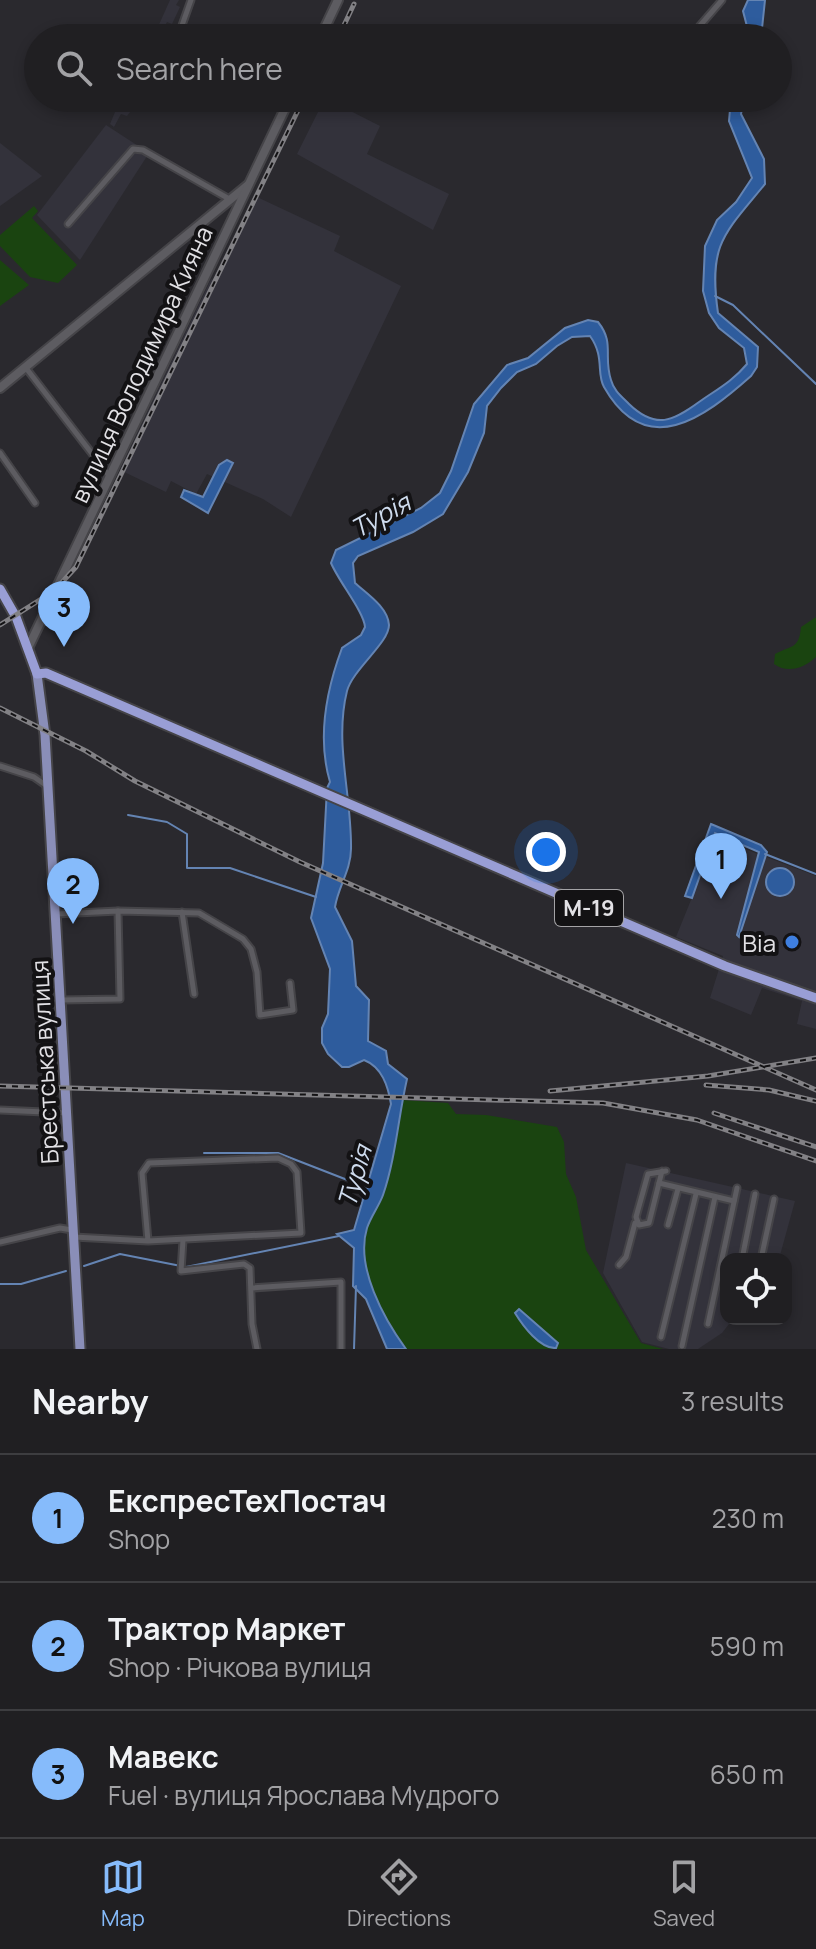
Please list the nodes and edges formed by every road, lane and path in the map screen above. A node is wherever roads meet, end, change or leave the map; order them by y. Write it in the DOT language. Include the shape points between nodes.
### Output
graph roads {
  1 [pos="191,0"];
  2 [pos="338,0"];
  3 [pos="722,0"];
  4 [pos="182,24"];
  5 [pos="327,24"];
  6 [pos="701,24"];
  7 [pos="283,112"];
  8 [pos="251,181"];
  9 [pos="231,200"];
  10 [pos="213,216"];
  11 [pos="68,224"];
  12 [pos="229,227"];
  13 [pos="26,368"];
  14 [pos="0,388"];
  15 [pos="0,453"];
  16 [pos="110,477"];
  17 [pos="35,503"];
  18 [pos="0,589"];
  19 [pos="28,648"];
  20 [pos="37,674"];
  21 [pos="0,766"];
  22 [pos="48,787"];
  23 [pos="118,911"];
  24 [pos="182,912"];
  25 [pos="56,914"];
  26 [pos="290,983"];
  27 [pos="194,994"];
  28 [pos="816,998"];
  29 [pos="61,1000"];
  30 [pos="0,1110"];
  31 [pos="67,1113"];
  32 [pos="659,1183"];
  33 [pos="737,1188"];
  34 [pos="678,1189"];
  35 [pos="696,1194"];
  36 [pos="755,1194"];
  37 [pos="715,1197"];
  38 [pos="774,1199"];
  39 [pos="734,1201"];
  40 [pos="635,1222"];
  41 [pos="668,1225"];
  42 [pos="73,1234"];
  43 [pos="183,1240"];
  44 [pos="148,1241"];
  45 [pos="0,1242"];
  46 [pos="743,1253"];
  47 [pos="762,1253"];
  48 [pos="619,1265"];
  49 [pos="719,1273"];
  50 [pos="252,1288"];
  51 [pos="708,1324"];
  52 [pos="661,1337"];
  53 [pos="682,1346"];
  54 [pos="80,1349"];
  55 [pos="257,1349"];
  56 [pos="341,1349"];
  1 -- 4 [label="street"];
  2 -- 5 [label="main road"];
  3 -- 6 [label="street"];
  7 -- 8 [label="main road, вулиця Володимира Кияна"];
  8 -- 9 [label="main road"];
  8 -- 12 [label="main road, вулиця Володимира Кияна"];
  9 -- 10 [label="main road"];
  9 -- 11 [label="street" via="133,149"];
  10 -- 12 [label="main road"];
  10 -- 13 [label="main road"];
  12 -- 16 [label="main road, вулиця Володимира Кияна"];
  13 -- 14 [label="main road"];
  13 -- 16 [label="street"];
  15 -- 17 [label="street"];
  16 -- 19 [label="main road, вулиця Володимира Кияна"];
  18 -- 19 [label="highway, Брестська вулиця"];
  19 -- 20 [label="highway, Брестська вулиця"];
  20 -- 22 [label="main road, Брестська вулиця"];
  20 -- 28 [label="highway, М-19" via="46,673 725,966"];
  21 -- 22 [label="street"];
  22 -- 25 [label="main road, Брестська вулиця"];
  23 -- 24 [label="street"];
  23 -- 25 [label="street"];
  23 -- 29 [label="street" via="120,999"];
  24 -- 26 [label="street" via="199,913 248,946 256,965 260,1015 293,1010"];
  24 -- 27 [label="street"];
  25 -- 29 [label="main road, Брестська вулиця"];
  29 -- 31 [label="main road, Брестська вулиця"];
  30 -- 31 [label="street"];
  31 -- 42 [label="main road, Брестська вулиця"];
  32 -- 34 [label="street"];
  32 -- 40 [label="street" via="649,1223"];
  32 -- 40 [label="street" via="664,1171 645,1179"];
  33 -- 39 [label="street"];
  34 -- 35 [label="street"];
  34 -- 41 [label="street"];
  35 -- 37 [label="street"];
  35 -- 52 [label="street"];
  36 -- 46 [label="street"];
  37 -- 39 [label="street"];
  37 -- 53 [label="street"];
  38 -- 47 [label="street"];
  39 -- 49 [label="street"];
  40 -- 48 [label="street"];
  42 -- 44 [label="street"];
  42 -- 45 [label="street" via="60,1228"];
  42 -- 54 [label="main road, Брестська вулиця"];
  43 -- 44 [label="street"];
  43 -- 44 [label="street" via="301,1233 297,1172 278,1158 149,1163 142,1173"];
  43 -- 50 [label="street" via="181,1270 244,1264 251,1272"];
  49 -- 51 [label="street"];
  50 -- 55 [label="street"];
  50 -- 56 [label="street" via="341,1282"];
}
